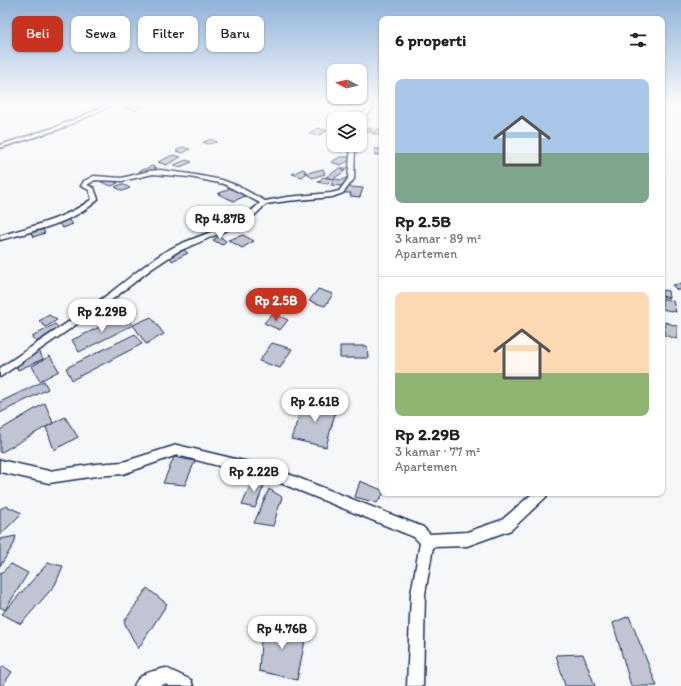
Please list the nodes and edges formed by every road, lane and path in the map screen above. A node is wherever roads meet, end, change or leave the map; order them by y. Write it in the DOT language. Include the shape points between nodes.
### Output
graph roads {
  1 [pos="30,137"];
  2 [pos="0,147"];
  3 [pos="353,152"];
  4 [pos="264,204"];
  5 [pos="0,238"];
  6 [pos="0,373"];
  7 [pos="0,466"];
  8 [pos="539,496"];
  9 [pos="427,541"];
  10 [pos="142,686"];
  11 [pos="185,686"];
  12 [pos="415,686"];
  1 -- 2 [label="street"];
  3 -- 4 [label="street" via="351,179 341,192"];
  4 -- 5 [label="street" via="226,182 170,172 151,172 126,179 100,177 85,183 84,186 92,189 95,199 88,205 69,215"];
  4 -- 6 [label="street" via="241,222 169,254"];
  7 -- 9 [label="street" via="49,477 123,468 177,450 272,474 418,532"];
  8 -- 9 [label="street" via="506,525 467,539"];
  9 -- 12 [label="street" via="418,594"];
  10 -- 11 [label="street" via="148,681 166,676"];
}
